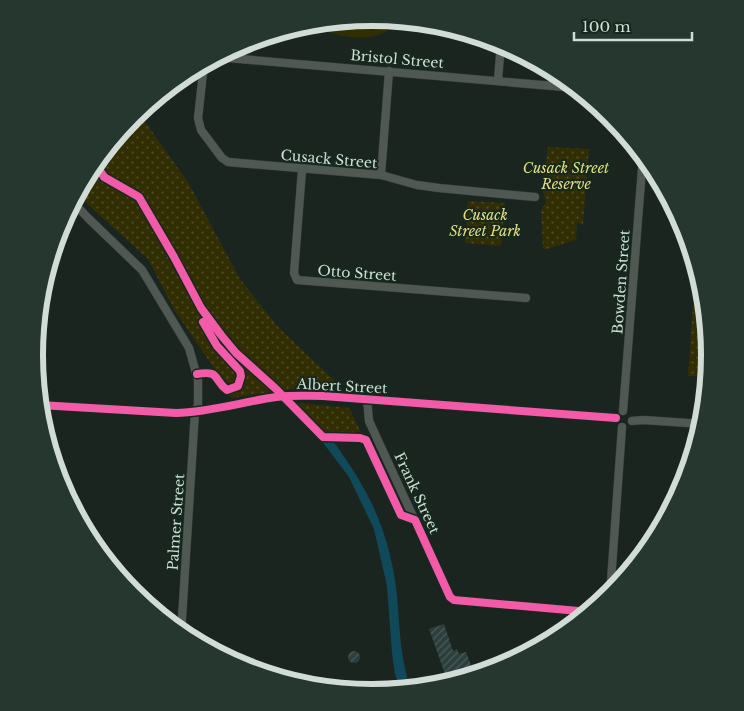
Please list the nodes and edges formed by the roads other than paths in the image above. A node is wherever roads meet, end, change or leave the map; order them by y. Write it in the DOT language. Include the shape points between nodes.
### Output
graph roads {
  1 [pos="500,52"];
  2 [pos="230,58"];
  3 [pos="390,71"];
  4 [pos="203,73"];
  5 [pos="498,80"];
  6 [pos="561,86"];
  7 [pos="642,168"];
  8 [pos="302,170"];
  9 [pos="380,175"];
  10 [pos="535,197"];
  11 [pos="78,208"];
  12 [pos="526,298"];
  13 [pos="367,399"];
  14 [pos="47,406"];
  15 [pos="623,411"];
  16 [pos="195,412"];
  17 [pos="616,418"];
  18 [pos="632,421"];
  19 [pos="694,423"];
  20 [pos="622,427"];
  21 [pos="611,582"];
  22 [pos="450,597"];
  23 [pos="182,624"];
  1 -- 5 [label="street"];
  2 -- 3 [label="street, Bristol Street"];
  3 -- 5 [label="street, Bristol Street"];
  3 -- 9 [label="street"];
  4 -- 8 [label="street, Cusack Street" via="198,118 201,130 222,158 228,162"];
  5 -- 6 [label="street, Bristol Street"];
  7 -- 15 [label="street, Bowden Street"];
  8 -- 9 [label="street, Cusack Street"];
  8 -- 12 [label="street, Otto Street" via="294,273 297,280"];
  9 -- 10 [label="street, Cusack Street" via="417,185"];
  11 -- 16 [label="street, Palmer Street" via="142,270 189,348 198,380"];
  13 -- 16 [label="street, Albert Street" via="295,395"];
  13 -- 17 [label="street, Albert Street"];
  13 -- 22 [label="street, Frank Street" via="369,422"];
  14 -- 16 [label="street, Albert Street" via="176,414"];
  15 -- 17 [label="street"];
  15 -- 18 [label="street" via="629,413"];
  16 -- 23 [label="street, Palmer Street"];
  17 -- 20 [label="street"];
  18 -- 19 [label="street"];
  18 -- 20 [label="street"];
  20 -- 21 [label="street"];
}
